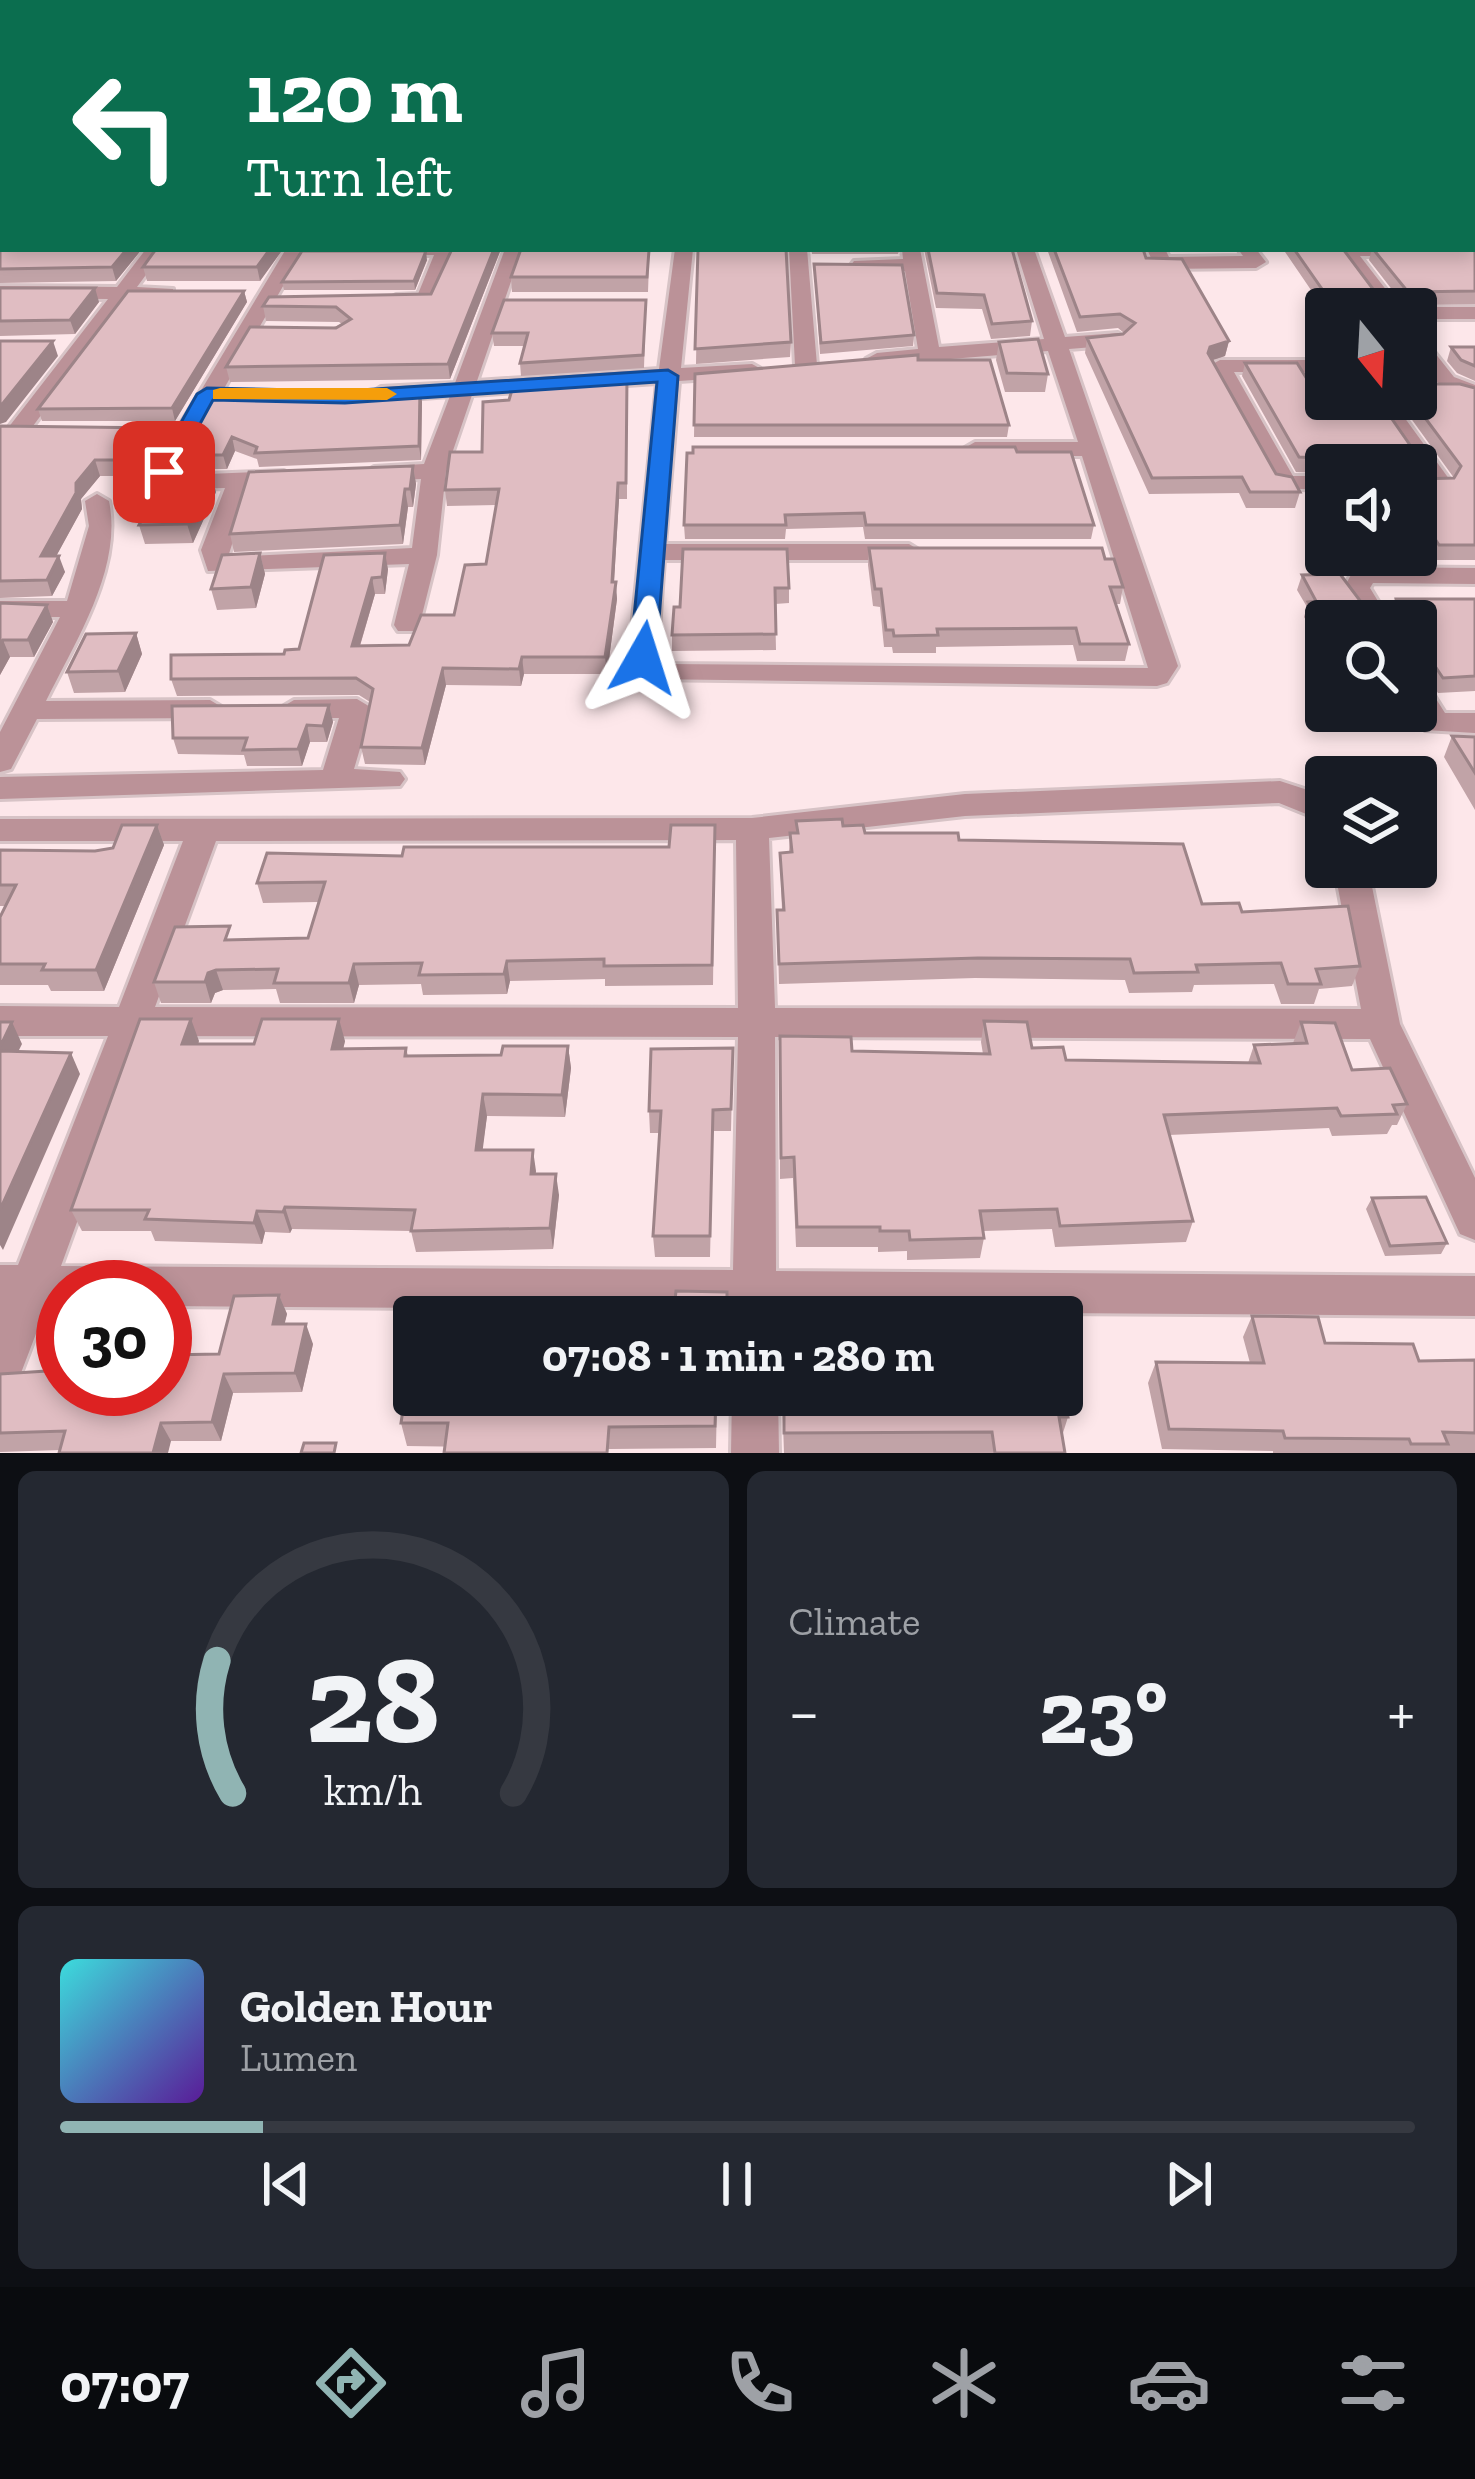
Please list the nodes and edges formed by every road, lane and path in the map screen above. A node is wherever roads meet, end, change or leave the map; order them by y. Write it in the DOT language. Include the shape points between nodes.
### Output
graph roads {
  1 [pos="154,252"];
  2 [pos="293,252"];
  3 [pos="445,252"];
  4 [pos="512,252"];
  5 [pos="677,252"];
  6 [pos="1026,252"];
  7 [pos="1157,252"];
  8 [pos="1249,252"];
  9 [pos="1348,252"];
  10 [pos="798,257"];
  11 [pos="913,257"];
  12 [pos="822,265"];
  13 [pos="845,265"];
  14 [pos="1375,288"];
  15 [pos="0,292"];
  16 [pos="123,293"];
  17 [pos="185,293"];
  18 [pos="379,301"];
  19 [pos="658,302"];
  20 [pos="680,302"];
  21 [pos="1437,313"];
  22 [pos="1475,313"];
  23 [pos="1118,339"];
  24 [pos="1055,344"];
  25 [pos="931,355"];
  26 [pos="827,363"];
  27 [pos="1305,366"];
  28 [pos="1437,375"];
  29 [pos="668,376"];
  30 [pos="461,389"];
  31 [pos="1475,393"];
  32 [pos="368,395"];
  33 [pos="58,433"];
  34 [pos="8,434"];
  35 [pos="946,449"];
  36 [pos="1089,449"];
  37 [pos="434,471"];
  38 [pos="348,475"];
  39 [pos="304,477"];
  40 [pos="240,481"];
  41 [pos="1305,484"];
  42 [pos="97,501"];
  43 [pos="653,552"];
  44 [pos="937,552"];
  45 [pos="424,555"];
  46 [pos="1475,575"];
  47 [pos="1364,600"];
  48 [pos="0,609"];
  49 [pos="78,609"];
  50 [pos="408,625"];
  51 [pos="30,710"];
  52 [pos="1437,723"];
  53 [pos="1475,723"];
  54 [pos="0,762"];
  55 [pos="389,779"];
  56 [pos="335,780"];
  57 [pos="0,788"];
  58 [pos="1305,800"];
  59 [pos="203,829"];
  60 [pos="752,829"];
  61 [pos="0,830"];
  62 [pos="1355,888"];
  63 [pos="757,1020"];
  64 [pos="0,1021"];
  65 [pos="130,1022"];
  66 [pos="1382,1024"];
  67 [pos="1475,1221"];
  68 [pos="17,1285"];
  69 [pos="444,1296"];
  70 [pos="754,1296"];
  71 [pos="1475,1296"];
  72 [pos="1083,1300"];
  73 [pos="0,1371"];
  74 [pos="755,1416"];
  75 [pos="755,1453"];
  1 -- 16 [label="street"];
  2 -- 40 [label="street" via="218,394 174,432 164,472 179,482"];
  3 -- 18 [label="street" via="426,300"];
  4 -- 30 [label="street" via="508,302"];
  5 -- 20 [label="street"];
  6 -- 24 [label="street"];
  7 -- 8 [label="street" via="1162,263 1256,262"];
  9 -- 14 [label="street"];
  10 -- 12 [label="street"];
  10 -- 26 [label="street"];
  11 -- 13 [label="street"];
  11 -- 25 [label="street"];
  15 -- 16 [label="street"];
  16 -- 17 [label="street"];
  16 -- 34 [label="street" via="72,345"];
  19 -- 20 [label="street"];
  20 -- 29 [label="street"];
  21 -- 22 [label="street"];
  23 -- 24 [label="street"];
  24 -- 25 [label="street"];
  24 -- 36 [label="street"];
  25 -- 26 [label="street"];
  26 -- 29 [label="street"];
  27 -- 41 [label="street" via="1220,366 1286,484"];
  28 -- 31 [label="street"];
  29 -- 30 [label="street"];
  29 -- 43 [label="street" via="672,449"];
  30 -- 32 [label="street"];
  30 -- 37 [label="street"];
  33 -- 34 [label="street"];
  35 -- 36 [label="street"];
  36 -- 43 [label="street" via="1113,552 1164,666 1157,677 657,673 643,658"];
  37 -- 38 [label="street"];
  37 -- 45 [label="street"];
  39 -- 40 [label="street"];
  40 -- 45 [label="street" via="214,550 217,565"];
  42 -- 49 [label="street" via="102,526"];
  43 -- 44 [label="street"];
  45 -- 50 [label="street"];
  46 -- 47 [label="street" via="1363,575 1357,588"];
  48 -- 49 [label="street"];
  49 -- 51 [label="street"];
  51 -- 54 [label="street"];
  51 -- 56 [label="street" via="357,708"];
  52 -- 53 [label="street"];
  55 -- 56 [label="street"];
  56 -- 57 [label="street"];
  58 -- 60 [label="street" via="1280,792 965,805"];
  59 -- 60 [label="street"];
  59 -- 61 [label="street"];
  59 -- 65 [label="street"];
  60 -- 63 [label="street"];
  62 -- 66 [label="street"];
  63 -- 65 [label="street"];
  63 -- 66 [label="street"];
  63 -- 70 [label="street"];
  64 -- 65 [label="street"];
  65 -- 68 [label="street"];
  66 -- 67 [label="street"];
  68 -- 69 [label="street"];
  68 -- 73 [label="street"];
  71 -- 72 [label="street"];
  74 -- 75 [label="street"];
}
